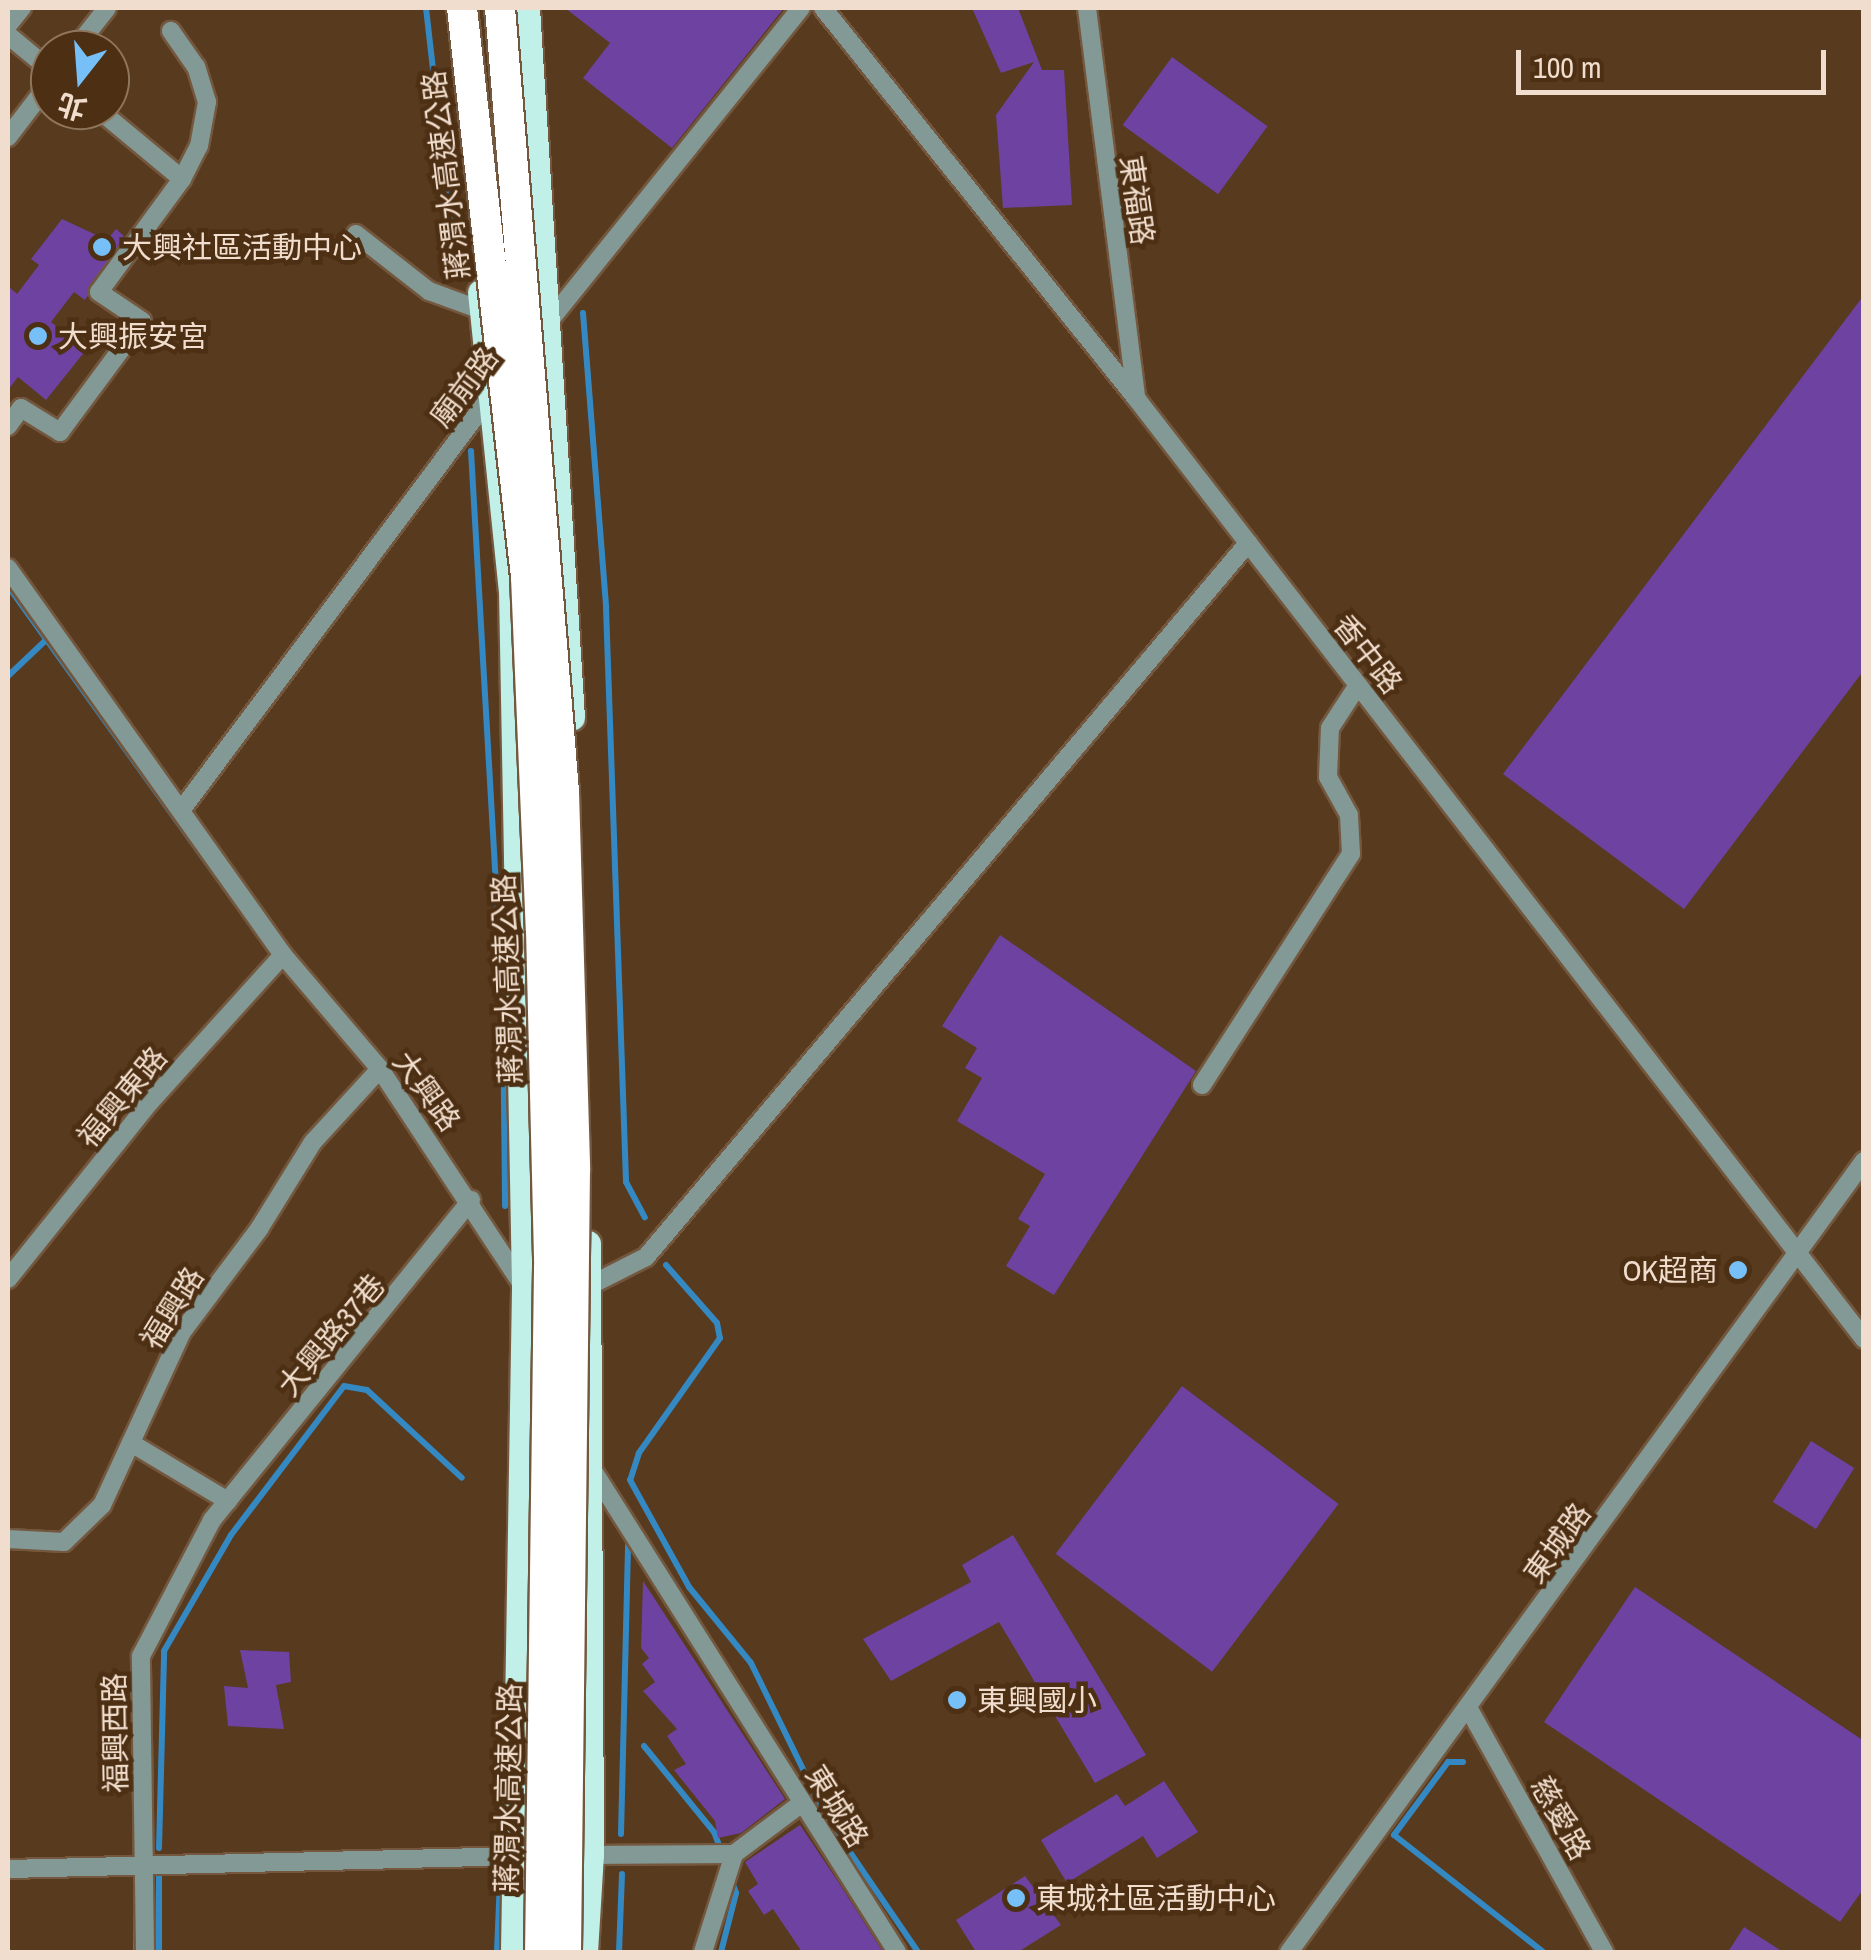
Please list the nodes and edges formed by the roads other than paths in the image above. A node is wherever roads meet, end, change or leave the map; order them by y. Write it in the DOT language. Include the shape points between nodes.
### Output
graph roads {
  1 [pos="22,8"];
  2 [pos="107,8"];
  3 [pos="460,8"];
  4 [pos="500,8"];
  5 [pos="527,8"];
  6 [pos="801,8"];
  7 [pos="823,8"];
  8 [pos="1088,8"];
  9 [pos="8,25"];
  10 [pos="90,30"];
  11 [pos="171,31"];
  12 [pos="8,35"];
  13 [pos="30,53"];
  14 [pos="30,108"];
  15 [pos="122,130"];
  16 [pos="8,137"];
  17 [pos="182,179"];
  18 [pos="356,234"];
  19 [pos="482,310"];
  20 [pos="546,324"];
  21 [pos="1136,398"];
  22 [pos="488,399"];
  23 [pos="8,426"];
  24 [pos="1248,544"];
  25 [pos="8,568"];
  26 [pos="1358,685"];
  27 [pos="182,808"];
  28 [pos="283,955"];
  29 [pos="380,1069"];
  30 [pos="520,1080"];
  31 [pos="586,1084"];
  32 [pos="1202,1086"];
  33 [pos="1864,1161"];
  34 [pos="471,1200"];
  35 [pos="1798,1255"];
  36 [pos="8,1278"];
  37 [pos="589,1286"];
  38 [pos="524,1288"];
  39 [pos="1864,1339"];
  40 [pos="130,1443"];
  41 [pos="592,1470"];
  42 [pos="228,1501"];
  43 [pos="8,1538"];
  44 [pos="518,1657"];
  45 [pos="591,1660"];
  46 [pos="732,1687"];
  47 [pos="1470,1711"];
  48 [pos="802,1803"];
  49 [pos="591,1854"];
  50 [pos="734,1854"];
  51 [pos="515,1856"];
  52 [pos="146,1866"];
  53 [pos="8,1869"];
  54 [pos="146,1952"];
  55 [pos="513,1952"];
  56 [pos="540,1952"];
  57 [pos="566,1952"];
  58 [pos="586,1952"];
  59 [pos="703,1952"];
  60 [pos="897,1952"];
  61 [pos="1289,1952"];
  62 [pos="1604,1952"];
  1 -- 9 [label="street"];
  2 -- 10 [label="street"];
  3 -- 19 [label="main road"];
  3 -- 56 [label="highway, 蔣渭水高速公路, bridge" via="526,577 542,930 549,1268"];
  4 -- 57 [label="highway, 蔣渭水高速公路, bridge" via="564,792 575,1170"];
  5 -- 20 [label="main road"];
  6 -- 20 [label="street, 廟前路"];
  7 -- 21 [label="street, 香中路"];
  8 -- 21 [label="street, 東福路"];
  11 -- 17 [label="street" via="196,67 207,102 199,146"];
  12 -- 13 [label="street"];
  14 -- 16 [label="street"];
  15 -- 17 [label="street"];
  17 -- 23 [label="street" via="99,292 142,321 60,432 21,408"];
  18 -- 19 [label="street" via="429,291"];
  19 -- 22 [label="main road"];
  20 -- 22 [label="street, 廟前路"];
  20 -- 31 [label="main road" via="565,564"];
  21 -- 24 [label="street, 香中路"];
  22 -- 27 [label="street, 廟前路"];
  22 -- 30 [label="main road" via="511,590"];
  24 -- 26 [label="street, 香中路"];
  24 -- 37 [label="street" via="646,1257"];
  25 -- 27 [label="street, 大興路"];
  26 -- 32 [label="street" via="1330,728 1328,777 1349,815 1351,854"];
  26 -- 35 [label="street, 香中路"];
  27 -- 28 [label="street, 大興路"];
  28 -- 29 [label="street, 大興路"];
  28 -- 36 [label="street, 福興東路" via="150,1102"];
  29 -- 34 [label="street, 大興路"];
  29 -- 40 [label="street, 福興路" via="313,1142 182,1332"];
  30 -- 31 [label="main road" via="537,1059 552,1053"];
  30 -- 38 [label="main road"];
  31 -- 37 [label="main road"];
  33 -- 35 [label="street, 東城路"];
  34 -- 38 [label="street, 大興路"];
  34 -- 42 [label="street, 大興路37巷"];
  35 -- 39 [label="street, 香中路"];
  35 -- 47 [label="street, 東城路"];
  37 -- 41 [label="main road"];
  38 -- 41 [label="street, 大興路"];
  38 -- 44 [label="main road"];
  40 -- 42 [label="street"];
  40 -- 43 [label="street, 福興路" via="102,1505 64,1542"];
  41 -- 45 [label="main road"];
  41 -- 46 [label="street, 大興路"];
  42 -- 52 [label="street, 福興西路" via="141,1656"];
  44 -- 45 [label="main road" via="532,1677 553,1686"];
  44 -- 51 [label="main road"];
  45 -- 49 [label="main road"];
  46 -- 48 [label="street, 東城路"];
  47 -- 61 [label="street, 東城路"];
  47 -- 62 [label="street, 慈愛路"];
  48 -- 50 [label="street"];
  48 -- 60 [label="street, 東城路"];
  49 -- 50 [label="street"];
  49 -- 51 [label="street"];
  49 -- 58 [label="main road"];
  50 -- 59 [label="street"];
  51 -- 52 [label="street"];
  51 -- 55 [label="main road"];
  52 -- 53 [label="street"];
  52 -- 54 [label="street, 福興西路"];
}
